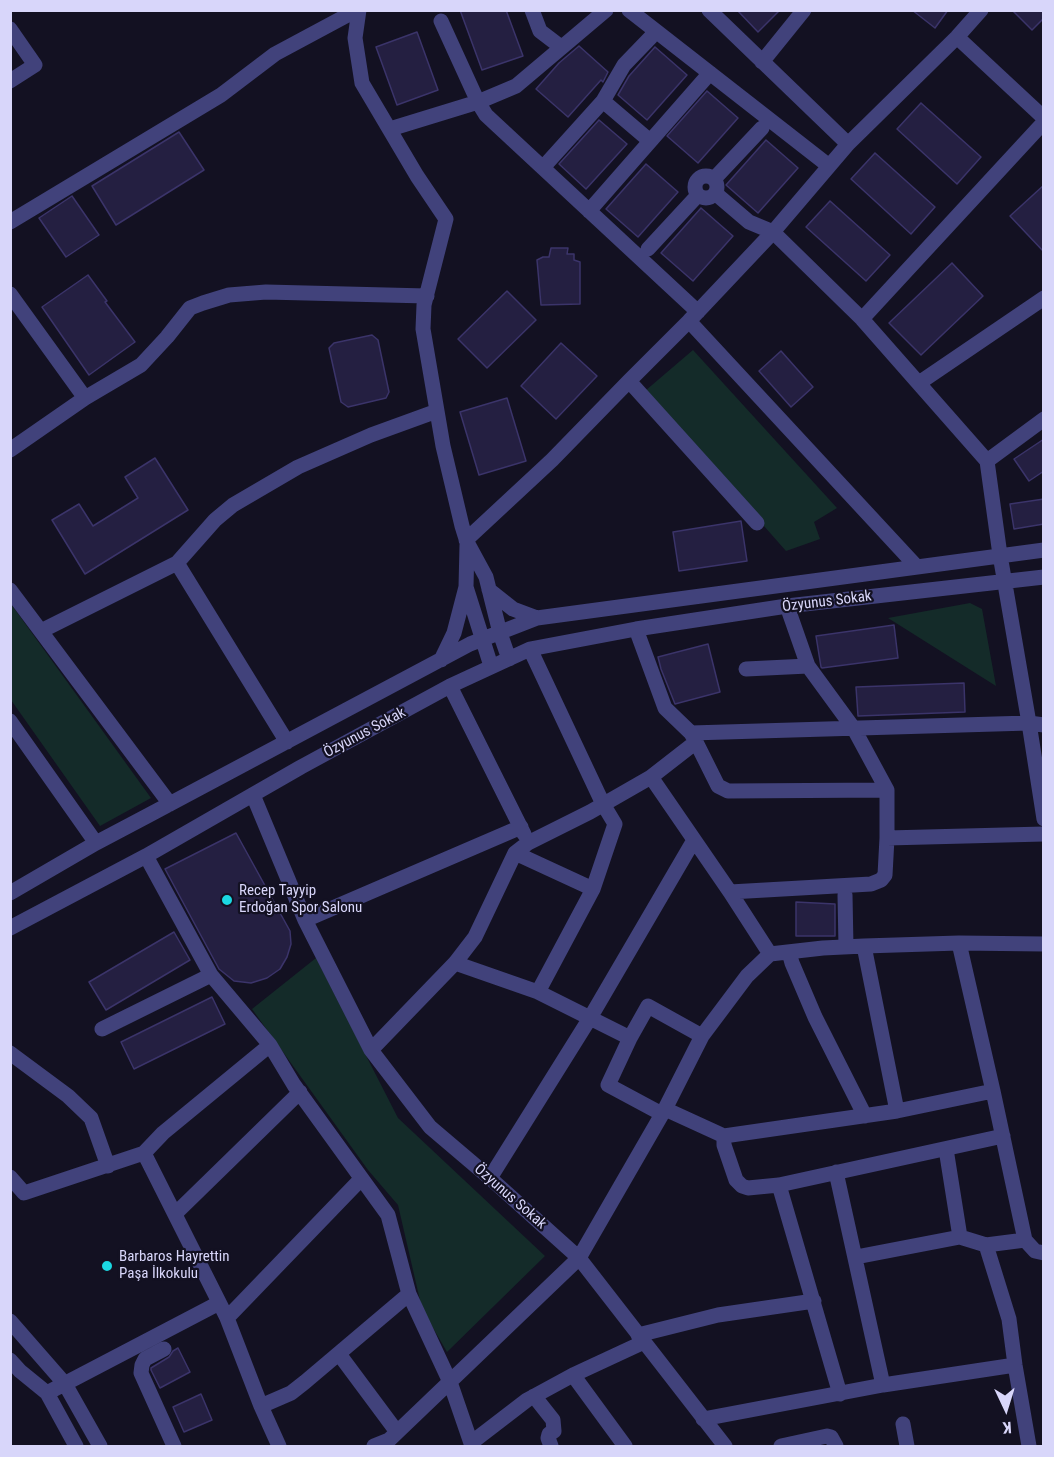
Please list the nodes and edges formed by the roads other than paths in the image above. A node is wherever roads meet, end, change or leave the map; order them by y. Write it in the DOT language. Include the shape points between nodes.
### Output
graph roads {
  1 [pos="358,10"];
  2 [pos="532,10"];
  3 [pos="606,10"];
  4 [pos="628,10"];
  5 [pos="709,10"];
  6 [pos="804,10"];
  7 [pos="981,10"];
  8 [pos="441,21"];
  9 [pos="10,29"];
  10 [pos="651,37"];
  11 [pos="957,37"];
  12 [pos="561,47"];
  13 [pos="762,62"];
  14 [pos="710,73"];
  15 [pos="10,81"];
  16 [pos="603,101"];
  17 [pos="478,102"];
  18 [pos="1044,120"];
  19 [pos="762,128"];
  20 [pos="390,129"];
  21 [pos="650,141"];
  22 [pos="848,144"];
  23 [pos="548,162"];
  24 [pos="829,166"];
  25 [pos="715,186"];
  26 [pos="589,211"];
  27 [pos="10,222"];
  28 [pos="773,232"];
  29 [pos="648,249"];
  30 [pos="10,294"];
  31 [pos="426,296"];
  32 [pos="1044,298"];
  33 [pos="694,317"];
  34 [pos="862,319"];
  35 [pos="628,381"];
  36 [pos="919,383"];
  37 [pos="85,398"];
  38 [pos="437,411"];
  39 [pos="1044,419"];
  40 [pos="10,450"];
  41 [pos="987,461"];
  42 [pos="757,523"];
  43 [pos="467,541"];
  44 [pos="1044,550"];
  45 [pos="1000,555"];
  46 [pos="177,563"];
  47 [pos="917,567"];
  48 [pos="1044,577"];
  49 [pos="1005,582"];
  50 [pos="466,587"];
  51 [pos="489,590"];
  52 [pos="11,592"];
  53 [pos="787,606"];
  54 [pos="537,618"];
  55 [pos="636,628"];
  56 [pos="41,631"];
  57 [pos="500,633"];
  58 [pos="483,639"];
  59 [pos="530,649"];
  60 [pos="509,658"];
  61 [pos="441,660"];
  62 [pos="491,666"];
  63 [pos="808,666"];
  64 [pos="746,669"];
  65 [pos="450,686"];
  66 [pos="10,721"];
  67 [pos="1036,724"];
  68 [pos="854,729"];
  69 [pos="693,737"];
  70 [pos="287,742"];
  71 [pos="651,777"];
  72 [pos="887,790"];
  73 [pos="253,795"];
  74 [pos="170,804"];
  75 [pos="603,804"];
  76 [pos="1044,819"];
  77 [pos="521,827"];
  78 [pos="1044,834"];
  79 [pos="887,838"];
  80 [pos="694,840"];
  81 [pos="96,843"];
  82 [pos="528,843"];
  83 [pos="515,853"];
  84 [pos="146,856"];
  85 [pos="593,889"];
  86 [pos="730,892"];
  87 [pos="10,893"];
  88 [pos="845,895"];
  89 [pos="304,921"];
  90 [pos="10,928"];
  91 [pos="959,944"];
  92 [pos="1044,944"];
  93 [pos="864,946"];
  94 [pos="846,947"];
  95 [pos="789,952"];
  96 [pos="770,954"];
  97 [pos="455,963"];
  98 [pos="211,975"];
  99 [pos="538,992"];
  100 [pos="590,1018"];
  101 [pos="102,1029"];
  102 [pos="702,1036"];
  103 [pos="630,1038"];
  104 [pos="270,1045"];
  105 [pos="371,1050"];
  106 [pos="10,1053"];
  107 [pos="993,1091"];
  108 [pos="300,1092"];
  109 [pos="663,1111"];
  110 [pos="897,1111"];
  111 [pos="865,1116"];
  112 [pos="724,1136"];
  113 [pos="1003,1136"];
  114 [pos="946,1149"];
  115 [pos="144,1153"];
  116 [pos="108,1166"];
  117 [pos="836,1172"];
  118 [pos="10,1177"];
  119 [pos="490,1178"];
  120 [pos="362,1179"];
  121 [pos="778,1185"];
  122 [pos="175,1214"];
  123 [pos="960,1237"];
  124 [pos="1025,1240"];
  125 [pos="986,1245"];
  126 [pos="1044,1253"];
  127 [pos="856,1257"];
  128 [pos="579,1258"];
  129 [pos="409,1294"];
  130 [pos="814,1301"];
  131 [pos="219,1303"];
  132 [pos="227,1318"];
  133 [pos="10,1321"];
  134 [pos="641,1339"];
  135 [pos="164,1349"];
  136 [pos="339,1354"];
  137 [pos="1015,1365"];
  138 [pos="14,1369"];
  139 [pos="573,1375"];
  140 [pos="450,1382"];
  141 [pos="65,1384"];
  142 [pos="883,1385"];
  143 [pos="47,1393"];
  144 [pos="840,1394"];
  145 [pos="534,1396"];
  146 [pos="261,1406"];
  147 [pos="703,1419"];
  148 [pos="903,1424"];
  149 [pos="394,1440"];
  150 [pos="471,1445"];
  151 [pos="76,1446"];
  152 [pos="100,1446"];
  153 [pos="174,1446"];
  154 [pos="279,1446"];
  155 [pos="374,1446"];
  156 [pos="551,1446"];
  157 [pos="625,1446"];
  158 [pos="725,1446"];
  159 [pos="781,1446"];
  160 [pos="836,1446"];
  161 [pos="907,1446"];
  162 [pos="1029,1446"];
  1 -- 20 [label="street" via="355,38 363,83"];
  1 -- 27 [label="street" via="275,54 221,95"];
  2 -- 12 [label="street" via="540,31"];
  3 -- 12 [label="street"];
  4 -- 14 [label="street"];
  5 -- 13 [label="street"];
  6 -- 13 [label="street"];
  7 -- 11 [label="street"];
  8 -- 17 [label="street"];
  9 -- 15 [label="street" via="35,65"];
  10 -- 16 [label="street" via="624,65"];
  11 -- 18 [label="street"];
  11 -- 22 [label="street"];
  12 -- 17 [label="street" via="516,86"];
  13 -- 22 [label="street"];
  14 -- 21 [label="street"];
  14 -- 24 [label="street"];
  16 -- 21 [label="street"];
  16 -- 23 [label="street"];
  17 -- 20 [label="street"];
  17 -- 26 [label="street" via="486,115"];
  18 -- 34 [label="street"];
  19 -- 25 [label="street"];
  20 -- 31 [label="street" via="446,219"];
  21 -- 26 [label="street"];
  22 -- 24 [label="street"];
  24 -- 28 [label="street"];
  25 -- 28 [label="street" via="749,222"];
  25 -- 29 [label="street" via="709,197 698,195"];
  26 -- 33 [label="street"];
  28 -- 33 [label="street"];
  28 -- 34 [label="street"];
  30 -- 37 [label="street"];
  31 -- 37 [label="street" via="266,292 216,299 190,308 141,365"];
  31 -- 38 [label="street" via="423,329"];
  32 -- 36 [label="street"];
  33 -- 35 [label="street"];
  33 -- 47 [label="street"];
  34 -- 36 [label="street"];
  35 -- 42 [label="street"];
  35 -- 43 [label="street"];
  36 -- 41 [label="street"];
  37 -- 40 [label="street"];
  38 -- 43 [label="street"];
  38 -- 46 [label="street" via="298,467 233,505"];
  39 -- 41 [label="street"];
  41 -- 45 [label="street"];
  43 -- 50 [label="street"];
  43 -- 51 [label="street"];
  44 -- 45 [label="street"];
  45 -- 47 [label="street"];
  45 -- 49 [label="street"];
  46 -- 56 [label="street"];
  46 -- 70 [label="street"];
  47 -- 54 [label="street"];
  48 -- 49 [label="street, Özyunus Sokak"];
  49 -- 53 [label="street, Özyunus Sokak"];
  49 -- 67 [label="street"];
  50 -- 58 [label="street"];
  50 -- 61 [label="street" via="454,633"];
  51 -- 54 [label="street" via="513,609"];
  51 -- 57 [label="street"];
  52 -- 56 [label="street"];
  53 -- 55 [label="street, Özyunus Sokak"];
  53 -- 63 [label="street"];
  54 -- 57 [label="street"];
  55 -- 59 [label="street, Özyunus Sokak"];
  55 -- 69 [label="street" via="665,708"];
  56 -- 74 [label="street"];
  57 -- 58 [label="street"];
  57 -- 60 [label="street"];
  58 -- 61 [label="street"];
  58 -- 62 [label="street"];
  59 -- 60 [label="street, Özyunus Sokak"];
  59 -- 75 [label="street"];
  60 -- 62 [label="street, Özyunus Sokak"];
  61 -- 70 [label="street"];
  62 -- 65 [label="street, Özyunus Sokak"];
  63 -- 64 [label="street"];
  63 -- 68 [label="street"];
  65 -- 73 [label="street, Özyunus Sokak"];
  65 -- 77 [label="street"];
  66 -- 81 [label="street"];
  67 -- 68 [label="street"];
  67 -- 76 [label="street"];
  68 -- 69 [label="street"];
  68 -- 72 [label="street"];
  69 -- 71 [label="street"];
  69 -- 72 [label="street" via="718,786 728,791"];
  70 -- 74 [label="street"];
  71 -- 75 [label="street"];
  71 -- 80 [label="street"];
  72 -- 79 [label="street"];
  73 -- 84 [label="street"];
  73 -- 89 [label="street, Özyunus Sokak"];
  74 -- 81 [label="street"];
  75 -- 82 [label="street"];
  75 -- 85 [label="street" via="615,824"];
  77 -- 82 [label="street"];
  77 -- 89 [label="street"];
  78 -- 79 [label="street"];
  79 -- 86 [label="street" via="885,875 872,884"];
  80 -- 86 [label="street"];
  80 -- 100 [label="street"];
  81 -- 87 [label="street"];
  82 -- 83 [label="street"];
  83 -- 85 [label="street"];
  83 -- 97 [label="street" via="475,937"];
  84 -- 90 [label="street"];
  84 -- 98 [label="street"];
  85 -- 99 [label="street"];
  86 -- 96 [label="street"];
  88 -- 94 [label="street"];
  89 -- 105 [label="street, Özyunus Sokak"];
  91 -- 92 [label="street"];
  91 -- 93 [label="street"];
  91 -- 107 [label="street"];
  93 -- 94 [label="street"];
  93 -- 110 [label="street"];
  94 -- 95 [label="street"];
  95 -- 96 [label="street"];
  95 -- 111 [label="street" via="815,1017"];
  96 -- 102 [label="street" via="747,976"];
  97 -- 99 [label="street"];
  97 -- 105 [label="street"];
  98 -- 101 [label="street"];
  98 -- 104 [label="street"];
  99 -- 100 [label="street"];
  100 -- 103 [label="street"];
  100 -- 119 [label="street"];
  102 -- 103 [label="street" via="648,1006"];
  102 -- 109 [label="street"];
  103 -- 109 [label="street" via="608,1085"];
  104 -- 108 [label="street"];
  104 -- 115 [label="street"];
  105 -- 119 [label="street, Özyunus Sokak" via="430,1127"];
  106 -- 116 [label="street" via="91,1118"];
  107 -- 110 [label="street"];
  107 -- 113 [label="street"];
  108 -- 120 [label="street"];
  108 -- 122 [label="street"];
  109 -- 112 [label="street"];
  109 -- 128 [label="street"];
  110 -- 111 [label="street"];
  111 -- 112 [label="street"];
  112 -- 121 [label="street" via="736,1180 742,1186"];
  113 -- 114 [label="street"];
  113 -- 124 [label="street"];
  114 -- 117 [label="street"];
  114 -- 123 [label="street"];
  115 -- 116 [label="street"];
  115 -- 122 [label="street"];
  116 -- 118 [label="street" via="24,1193"];
  117 -- 121 [label="street"];
  117 -- 127 [label="street"];
  119 -- 128 [label="street, Özyunus Sokak"];
  120 -- 129 [label="street" via="388,1215"];
  120 -- 132 [label="street"];
  121 -- 130 [label="street"];
  122 -- 131 [label="street"];
  123 -- 125 [label="street"];
  123 -- 127 [label="street"];
  124 -- 125 [label="street"];
  124 -- 126 [label="street" via="1035,1251"];
  125 -- 137 [label="street" via="1009,1319"];
  127 -- 142 [label="street"];
  128 -- 134 [label="street, Özyunus Sokak"];
  128 -- 140 [label="street"];
  129 -- 136 [label="street"];
  129 -- 140 [label="street"];
  130 -- 134 [label="street" via="718,1316"];
  130 -- 144 [label="street"];
  131 -- 132 [label="street"];
  131 -- 141 [label="street"];
  132 -- 146 [label="street"];
  133 -- 141 [label="street"];
  134 -- 139 [label="street"];
  134 -- 147 [label="street, Özyunus Sokak"];
  135 -- 153 [label="street" via="145,1359 141,1373"];
  136 -- 146 [label="street" via="291,1393"];
  136 -- 149 [label="street"];
  137 -- 142 [label="street"];
  137 -- 162 [label="street"];
  138 -- 143 [label="street"];
  139 -- 145 [label="street"];
  139 -- 157 [label="street"];
  140 -- 149 [label="street"];
  140 -- 150 [label="street"];
  141 -- 143 [label="street"];
  141 -- 152 [label="street"];
  142 -- 144 [label="street"];
  143 -- 151 [label="street"];
  144 -- 147 [label="street"];
  145 -- 150 [label="street"];
  145 -- 156 [label="street" via="553,1420 554,1431 548,1438"];
  146 -- 154 [label="street"];
  147 -- 158 [label="street, Özyunus Sokak"];
  148 -- 161 [label="street"];
  149 -- 155 [label="street"];
  159 -- 160 [label="street" via="827,1436"];
}
